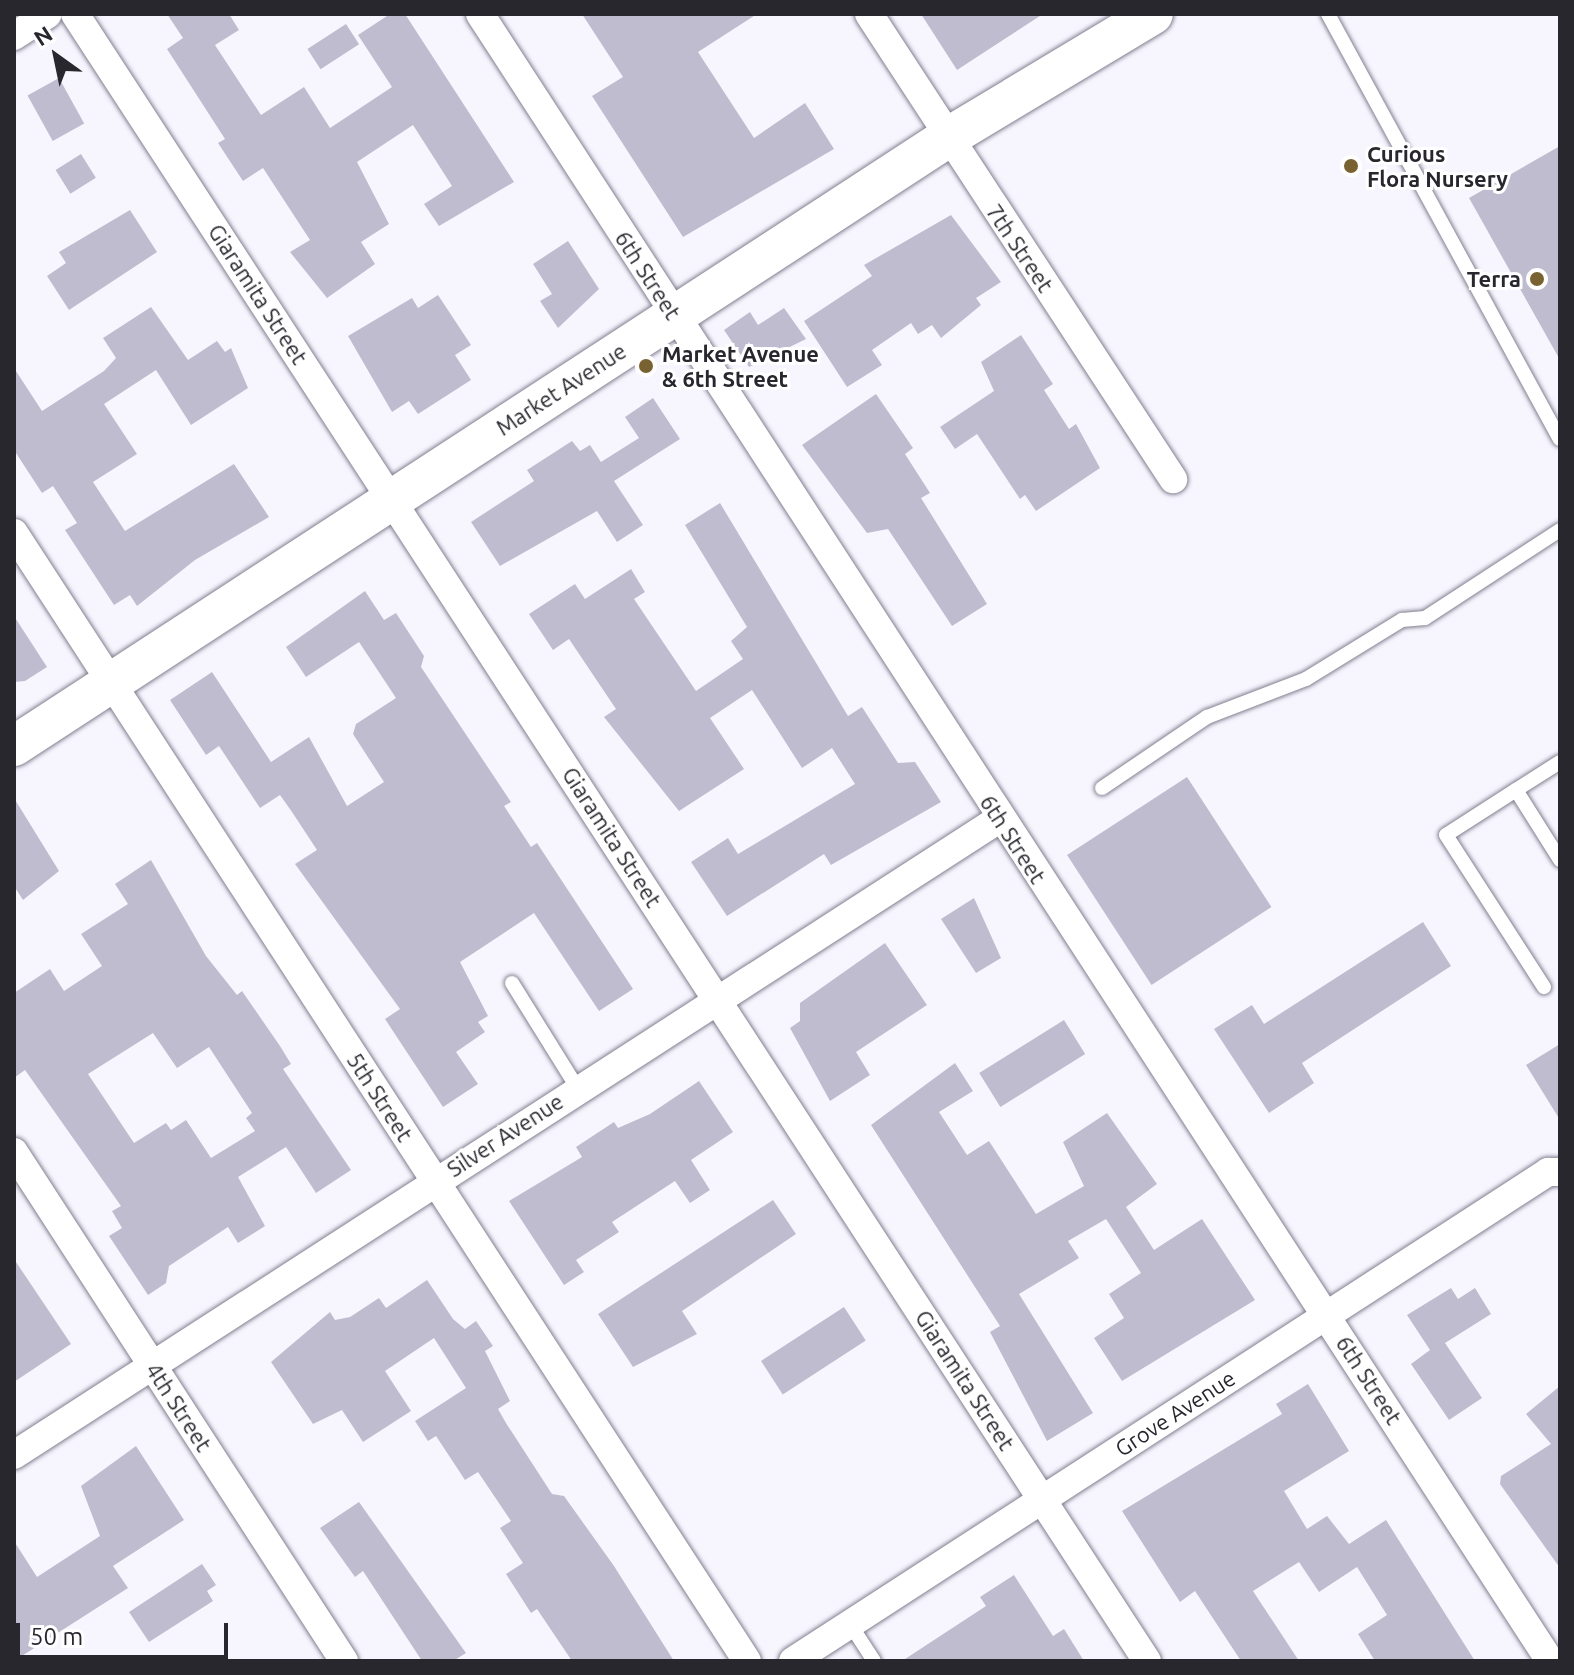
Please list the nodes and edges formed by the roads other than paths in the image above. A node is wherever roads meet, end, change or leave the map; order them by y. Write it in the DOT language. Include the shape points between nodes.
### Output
graph roads {
  1 [pos="48,14"];
  2 [pos="75,14"];
  3 [pos="480,14"];
  4 [pos="869,14"];
  5 [pos="1153,14"];
  6 [pos="1328,14"];
  7 [pos="14,36"];
  8 [pos="947,138"];
  9 [pos="674,316"];
  10 [pos="1560,439"];
  11 [pos="1173,479"];
  12 [pos="391,498"];
  13 [pos="1560,530"];
  14 [pos="14,533"];
  15 [pos="110,682"];
  16 [pos="14,746"];
  17 [pos="1560,762"];
  18 [pos="1102,788"];
  19 [pos="1516,790"];
  20 [pos="999,819"];
  21 [pos="1560,860"];
  22 [pos="512,983"];
  23 [pos="1544,987"];
  24 [pos="718,999"];
  25 [pos="578,1089"];
  26 [pos="14,1152"];
  27 [pos="1560,1172"];
  28 [pos="434,1180"];
  29 [pos="1326,1314"];
  30 [pos="152,1366"];
  31 [pos="14,1455"];
  32 [pos="1042,1500"];
  33 [pos="850,1624"];
  34 [pos="344,1661"];
  35 [pos="747,1661"];
  36 [pos="793,1661"];
  37 [pos="874,1661"];
  38 [pos="1147,1661"];
  39 [pos="1550,1661"];
  1 -- 7 [label="street"];
  2 -- 12 [label="street, Giaramita Street"];
  3 -- 9 [label="street, 6th Street"];
  4 -- 8 [label="street, 7th Street"];
  5 -- 8 [label="street, Market Avenue"];
  6 -- 10 [label="lane"];
  8 -- 9 [label="street, Market Avenue"];
  8 -- 11 [label="street, 7th Street"];
  9 -- 12 [label="street, Market Avenue"];
  9 -- 20 [label="street, 6th Street"];
  12 -- 15 [label="street, Market Avenue"];
  12 -- 24 [label="street, Giaramita Street"];
  13 -- 18 [label="lane" via="1425,618 1402,620 1306,679 1207,717"];
  14 -- 15 [label="street, 5th Street"];
  15 -- 16 [label="street, Market Avenue"];
  15 -- 28 [label="street, 5th Street"];
  17 -- 19 [label="lane"];
  19 -- 21 [label="lane"];
  19 -- 23 [label="lane" via="1446,835"];
  20 -- 24 [label="street, Silver Avenue"];
  20 -- 29 [label="street, 6th Street"];
  22 -- 25 [label="lane"];
  24 -- 25 [label="street, Silver Avenue"];
  24 -- 32 [label="street, Giaramita Street"];
  25 -- 28 [label="street, Silver Avenue"];
  26 -- 30 [label="street, 4th Street"];
  27 -- 29 [label="street, Grove Avenue" via="1548,1172"];
  28 -- 30 [label="street, Silver Avenue"];
  28 -- 35 [label="street, 5th Street"];
  29 -- 32 [label="street, Grove Avenue"];
  29 -- 39 [label="street, 6th Street"];
  30 -- 31 [label="street, Silver Avenue"];
  30 -- 34 [label="street, 4th Street"];
  32 -- 33 [label="street, Grove Avenue"];
  32 -- 38 [label="street, Giaramita Street"];
  33 -- 36 [label="street, Grove Avenue"];
  33 -- 37 [label="lane"];
}
